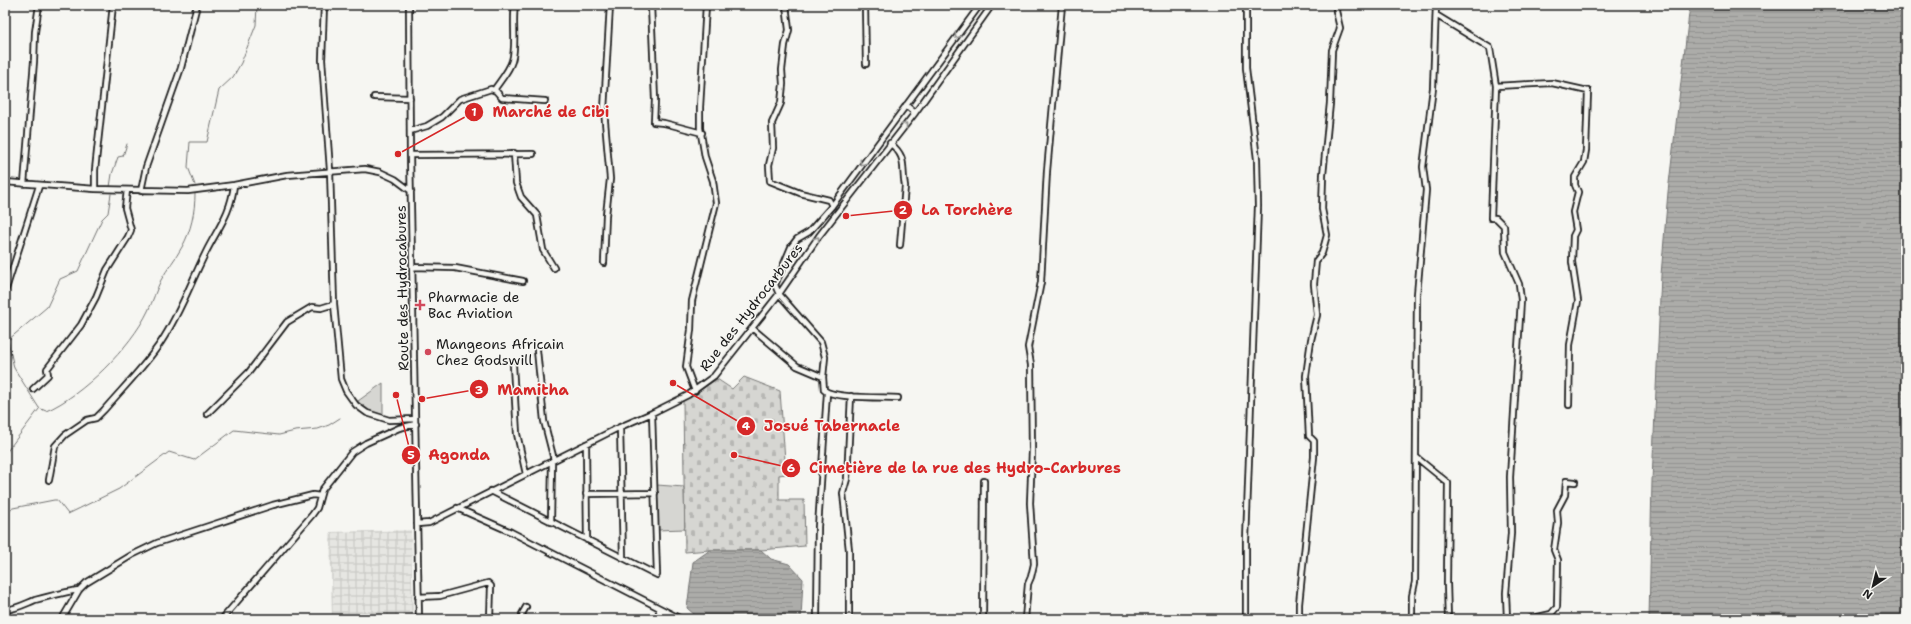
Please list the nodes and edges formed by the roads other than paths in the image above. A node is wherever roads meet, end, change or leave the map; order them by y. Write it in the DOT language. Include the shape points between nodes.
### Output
graph roads {
  1 [pos="39,5"];
  2 [pos="113,5"];
  3 [pos="197,5"];
  4 [pos="324,5"];
  5 [pos="409,5"];
  6 [pos="515,5"];
  7 [pos="610,5"];
  8 [pos="651,5"];
  9 [pos="706,5"];
  10 [pos="786,5"];
  11 [pos="865,5"];
  12 [pos="980,5"];
  13 [pos="992,5"];
  14 [pos="1062,5"];
  15 [pos="1246,5"];
  16 [pos="1337,5"];
  17 [pos="1436,5"];
  18 [pos="1436,15"];
  19 [pos="866,64"];
  20 [pos="1496,86"];
  21 [pos="494,90"];
  22 [pos="374,98"];
  23 [pos="410,98"];
  24 [pos="545,101"];
  25 [pos="906,105"];
  26 [pos="915,113"];
  27 [pos="410,131"];
  28 [pos="702,133"];
  29 [pos="890,143"];
  30 [pos="514,153"];
  31 [pos="533,154"];
  32 [pos="410,155"];
  33 [pos="330,170"];
  34 [pos="5,182"];
  35 [pos="24,184"];
  36 [pos="39,186"];
  37 [pos="234,186"];
  38 [pos="95,189"];
  39 [pos="127,190"];
  40 [pos="141,191"];
  41 [pos="411,191"];
  42 [pos="832,206"];
  43 [pos="900,245"];
  44 [pos="604,263"];
  45 [pos="412,267"];
  46 [pos="554,268"];
  47 [pos="523,281"];
  48 [pos="5,292"];
  49 [pos="779,294"];
  50 [pos="334,304"];
  51 [pos="752,328"];
  52 [pos="538,350"];
  53 [pos="513,365"];
  54 [pos="823,377"];
  55 [pos="33,389"];
  56 [pos="695,391"];
  57 [pos="828,392"];
  58 [pos="851,396"];
  59 [pos="898,398"];
  60 [pos="1569,405"];
  61 [pos="207,414"];
  62 [pos="652,414"];
  63 [pos="415,422"];
  64 [pos="620,427"];
  65 [pos="586,444"];
  66 [pos="1416,457"];
  67 [pos="553,461"];
  68 [pos="526,474"];
  69 [pos="49,480"];
  70 [pos="984,481"];
  71 [pos="1575,482"];
  72 [pos="491,491"];
  73 [pos="621,493"];
  74 [pos="655,493"];
  75 [pos="586,494"];
  76 [pos="320,496"];
  77 [pos="457,508"];
  78 [pos="551,522"];
  79 [pos="417,524"];
  80 [pos="587,540"];
  81 [pos="623,558"];
  82 [pos="80,590"];
  83 [pos="418,597"];
  84 [pos="526,607"];
  85 [pos="656,608"];
  86 [pos="5,610"];
  87 [pos="490,618"];
  88 [pos="62,619"];
  89 [pos="222,619"];
  90 [pos="419,619"];
  91 [pos="524,619"];
  92 [pos="668,619"];
  93 [pos="681,619"];
  94 [pos="817,619"];
  95 [pos="849,619"];
  96 [pos="982,619"];
  97 [pos="1025,619"];
  98 [pos="1246,619"];
  99 [pos="1299,619"];
  100 [pos="1412,619"];
  101 [pos="1448,619"];
  102 [pos="1507,619"];
  103 [pos="1529,619"];
  1 -- 35 [label="street"];
  2 -- 38 [label="street"];
  3 -- 40 [label="street" via="181,68 146,168"];
  4 -- 33 [label="street" via="322,60"];
  5 -- 23 [label="street, Route des Hydrocabures"];
  6 -- 21 [label="street" via="512,63"];
  7 -- 44 [label="street" via="604,110 610,179"];
  8 -- 28 [label="street" via="654,122 664,122"];
  9 -- 28 [label="street" via="700,108"];
  10 -- 42 [label="street" via="789,30 782,70 781,103 772,123 770,181 800,193 829,200"];
  11 -- 19 [label="street"];
  12 -- 25 [label="street, one-way"];
  13 -- 26 [label="street, Rue des Hydrocarbures"];
  14 -- 97 [label="street" via="1047,170 1041,282 1028,347 1031,365 1030,503 1034,564 1028,584"];
  15 -- 98 [label="street" via="1246,68 1257,159 1258,206 1246,541"];
  16 -- 99 [label="street" via="1340,28 1332,50 1323,175 1322,209 1328,235 1322,253 1316,261 1314,284 1317,315 1306,376 1309,436 1314,441 1314,449"];
  17 -- 18 [label="street"];
  18 -- 20 [label="street" via="1490,48"];
  18 -- 66 [label="street" via="1433,88 1423,167 1426,190 1417,295"];
  20 -- 60 [label="street" via="1552,83 1588,90 1586,150 1584,162 1575,177 1578,192 1573,212 1576,230 1573,236 1572,262 1578,302 1570,345"];
  20 -- 102 [label="street" via="1491,218 1496,218 1504,226 1505,252 1519,284 1521,300 1510,477 1511,533 1505,612"];
  21 -- 24 [label="street" via="502,98"];
  21 -- 27 [label="street" via="460,99 442,117 427,126"];
  22 -- 23 [label="street"];
  23 -- 27 [label="street, Route des Hydrocabures"];
  25 -- 26 [label="street"];
  25 -- 42 [label="street, one-way"];
  29 -- 26 [label="street, Rue des Hydrocarbures, one-way"];
  27 -- 32 [label="street, Route des Hydrocabures"];
  28 -- 56 [label="street" via="716,203 692,301 686,367"];
  29 -- 43 [label="street" via="899,151 903,160 905,186"];
  49 -- 29 [label="street, Rue des Hydrocarbures, one-way" via="819,236"];
  30 -- 31 [label="street"];
  30 -- 32 [label="street"];
  30 -- 46 [label="street" via="516,183 521,197 537,215 543,250"];
  32 -- 41 [label="street, Route des Hydrocabures"];
  33 -- 37 [label="street" via="287,175"];
  33 -- 41 [label="street" via="365,169 380,172"];
  33 -- 50 [label="street"];
  34 -- 35 [label="street"];
  35 -- 36 [label="street"];
  36 -- 38 [label="street"];
  36 -- 48 [label="street"];
  37 -- 40 [label="street" via="188,191"];
  37 -- 69 [label="street" via="232,202 226,216 192,280 176,317 160,343 96,418 87,420 55,446"];
  38 -- 39 [label="street"];
  39 -- 40 [label="street"];
  39 -- 55 [label="street" via="125,208 131,230 128,237 107,270 81,325 46,369 48,375"];
  41 -- 45 [label="street, Route des Hydrocabures"];
  42 -- 49 [label="street" via="809,232 797,239 791,247 775,285"];
  45 -- 47 [label="street" via="455,268"];
  45 -- 63 [label="street, Route des Hydrocabures"];
  49 -- 51 [label="street, Rue des Hydrocarbures"];
  49 -- 54 [label="street" via="822,342 825,357"];
  50 -- 61 [label="street" via="321,308 312,307 287,322 249,372"];
  50 -- 63 [label="street" via="341,379 346,391 356,405 367,413 389,420"];
  51 -- 54 [label="street" via="797,366"];
  51 -- 56 [label="street, Rue des Hydrocarbures" via="714,376"];
  52 -- 67 [label="street" via="544,421"];
  53 -- 68 [label="street" via="517,434"];
  54 -- 57 [label="street" via="824,390"];
  56 -- 62 [label="street, Rue des Hydrocarbures"];
  57 -- 58 [label="street"];
  57 -- 94 [label="street" via="818,527"];
  58 -- 59 [label="street"];
  58 -- 95 [label="street" via="848,473 843,493 849,550"];
  62 -- 64 [label="street, Rue des Hydrocarbures"];
  62 -- 74 [label="street"];
  63 -- 76 [label="street" via="352,452"];
  63 -- 79 [label="street, Route des Hydrocabures"];
  64 -- 65 [label="street, Rue des Hydrocarbures"];
  64 -- 73 [label="street"];
  65 -- 67 [label="street, Rue des Hydrocarbures"];
  65 -- 75 [label="street"];
  66 -- 100 [label="street" via="1415,582"];
  66 -- 101 [label="street" via="1448,483"];
  67 -- 68 [label="street, Rue des Hydrocarbures"];
  67 -- 78 [label="street"];
  68 -- 72 [label="street, Rue des Hydrocarbures"];
  70 -- 96 [label="street"];
  71 -- 103 [label="street" via="1566,481 1565,495 1557,510 1554,550 1558,560 1557,607 1552,614"];
  72 -- 77 [label="street, Rue des Hydrocarbures"];
  72 -- 78 [label="street"];
  73 -- 74 [label="street"];
  73 -- 75 [label="street"];
  73 -- 81 [label="street"];
  74 -- 81 [label="street" via="657,575"];
  75 -- 80 [label="street"];
  76 -- 82 [label="street" via="313,495 272,505 157,543 108,569"];
  76 -- 89 [label="street" via="312,515"];
  77 -- 79 [label="street, Rue des Hydrocarbures" via="429,523"];
  77 -- 85 [label="street" via="511,532"];
  78 -- 80 [label="street"];
  79 -- 83 [label="street, Route des Hydrocabures"];
  80 -- 81 [label="street"];
  82 -- 86 [label="street" via="34,600 16,609"];
  82 -- 88 [label="street"];
  83 -- 87 [label="street" via="440,596 488,583 491,586"];
  83 -- 90 [label="street, Route des Hydrocabures"];
  84 -- 91 [label="street" via="522,614"];
  85 -- 92 [label="street"];
  85 -- 93 [label="street"];
}
